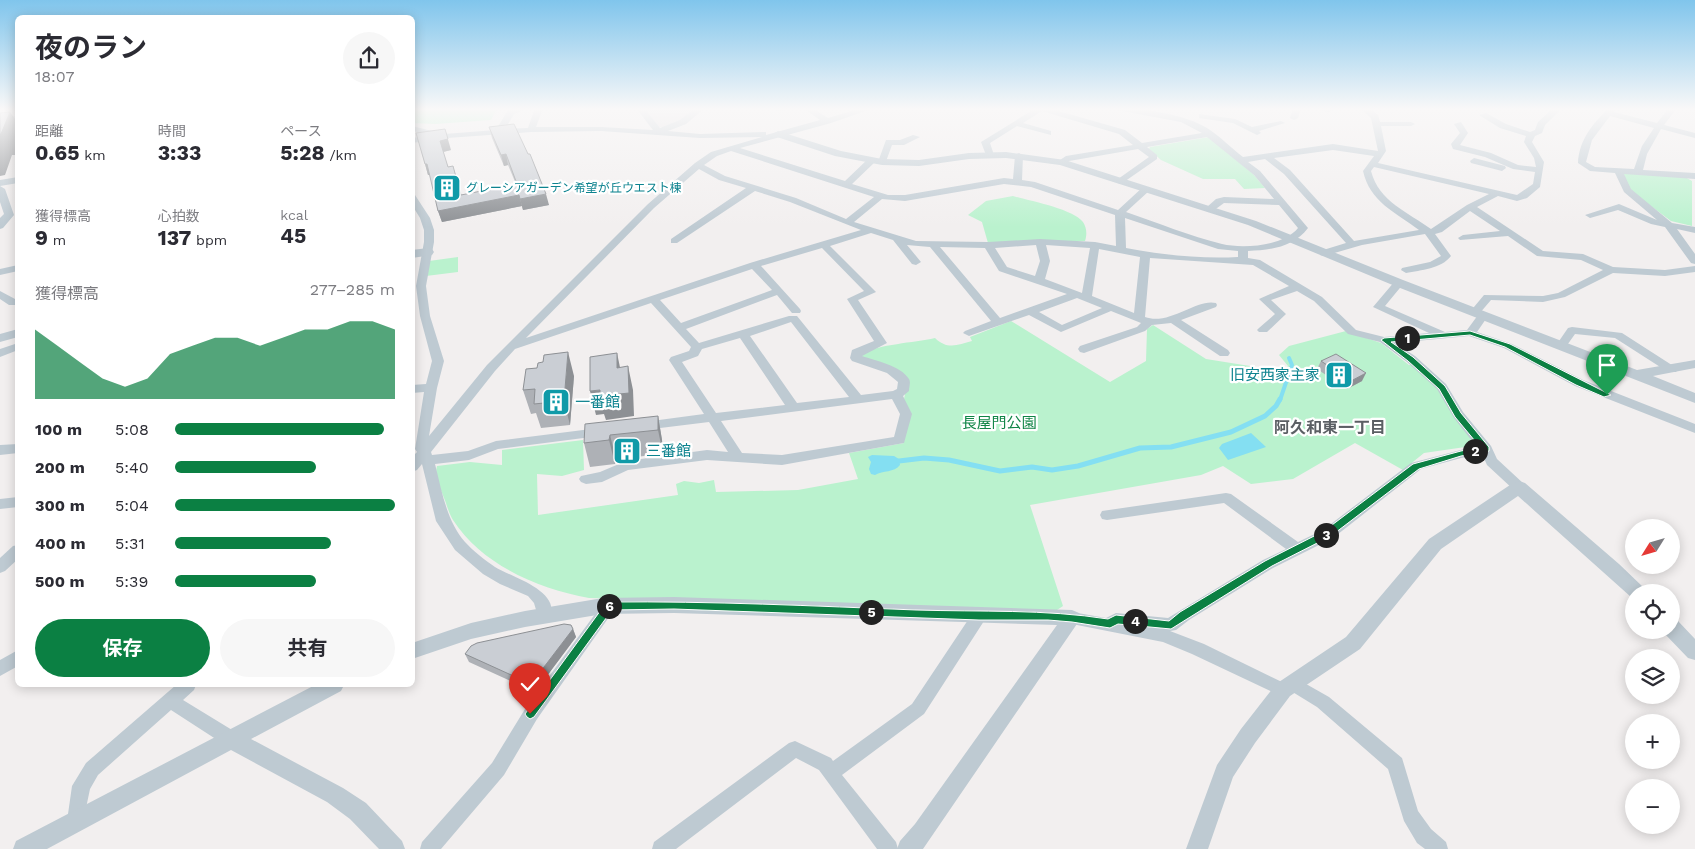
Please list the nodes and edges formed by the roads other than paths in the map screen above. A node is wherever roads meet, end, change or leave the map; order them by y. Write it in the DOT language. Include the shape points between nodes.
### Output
graph roads {
  1 [pos="732,148"];
  2 [pos="820,148"];
  3 [pos="885,148"];
  4 [pos="987,148"];
  5 [pos="1131,148"];
  6 [pos="1142,148"];
  7 [pos="1226,148"];
  8 [pos="1329,148"];
  9 [pos="1337,148"];
  10 [pos="1381,148"];
  11 [pos="1458,148"];
  12 [pos="1532,148"];
  13 [pos="1585,148"];
  14 [pos="1645,148"];
  15 [pos="1381,154"];
  16 [pos="990,155"];
  17 [pos="1019,156"];
  18 [pos="1267,157"];
  19 [pos="1242,160"];
  20 [pos="877,161"];
  21 [pos="1474,161"];
  22 [pos="1061,162"];
  23 [pos="1371,164"];
  24 [pos="698,165"];
  25 [pos="1618,171"];
  26 [pos="1638,172"];
  27 [pos="1538,173"];
  28 [pos="1695,176"];
  29 [pos="15,180"];
  30 [pos="1121,181"];
  31 [pos="1017,182"];
  32 [pos="0,183"];
  33 [pos="845,186"];
  34 [pos="753,188"];
  35 [pos="0,189"];
  36 [pos="1146,189"];
  37 [pos="1496,194"];
  38 [pos="879,197"];
  39 [pos="415,202"];
  40 [pos="1281,202"];
  41 [pos="1470,207"];
  42 [pos="1210,209"];
  43 [pos="1120,213"];
  44 [pos="1590,214"];
  45 [pos="847,223"];
  46 [pos="1668,224"];
  47 [pos="0,226"];
  48 [pos="1695,230"];
  49 [pos="870,231"];
  50 [pos="1428,232"];
  51 [pos="1510,233"];
  52 [pos="896,238"];
  53 [pos="1463,238"];
  54 [pos="1294,240"];
  55 [pos="674,241"];
  56 [pos="1040,242"];
  57 [pos="1351,243"];
  58 [pos="823,244"];
  59 [pos="933,245"];
  60 [pos="988,245"];
  61 [pos="1095,245"];
  62 [pos="1121,249"];
  63 [pos="428,252"];
  64 [pos="1324,253"];
  65 [pos="415,254"];
  66 [pos="1145,255"];
  67 [pos="1243,255"];
  68 [pos="1695,261"];
  69 [pos="916,262"];
  70 [pos="754,264"];
  71 [pos="15,269"];
  72 [pos="1695,269"];
  73 [pos="1406,270"];
  74 [pos="1611,270"];
  75 [pos="0,272"];
  76 [pos="1039,280"];
  77 [pos="1399,284"];
  78 [pos="1297,287"];
  79 [pos="779,291"];
  80 [pos="0,294"];
  81 [pos="1081,297"];
  82 [pos="653,299"];
  83 [pos="417,300"];
  84 [pos="15,303"];
  85 [pos="1212,305"];
  86 [pos="1110,308"];
  87 [pos="796,310"];
  88 [pos="1030,311"];
  89 [pos="1478,314"];
  90 [pos="1173,318"];
  91 [pos="1144,320"];
  92 [pos="998,322"];
  93 [pos="680,327"];
  94 [pos="1264,330"];
  95 [pos="969,333"];
  96 [pos="1470,333"];
  97 [pos="15,334"];
  98 [pos="743,334"];
  99 [pos="1444,335"];
  100 [pos="0,338"];
  101 [pos="1384,340"];
  102 [pos="1561,346"];
  103 [pos="15,347"];
  104 [pos="697,347"];
  105 [pos="510,348"];
  106 [pos="1084,349"];
  107 [pos="0,353"];
  108 [pos="1224,353"];
  109 [pos="1695,364"];
  110 [pos="1672,369"];
  111 [pos="1636,375"];
  112 [pos="431,388"];
  113 [pos="415,389"];
  114 [pos="896,395"];
  115 [pos="1695,398"];
  116 [pos="858,400"];
  117 [pos="793,407"];
  118 [pos="712,417"];
  119 [pos="634,428"];
  120 [pos="1695,429"];
  121 [pos="615,430"];
  122 [pos="15,448"];
  123 [pos="1486,449"];
  124 [pos="0,450"];
  125 [pos="421,453"];
  126 [pos="738,457"];
  127 [pos="586,479"];
  128 [pos="1519,487"];
  129 [pos="15,502"];
  130 [pos="0,504"];
  131 [pos="1107,515"];
  132 [pos="1298,550"];
  133 [pos="15,553"];
  134 [pos="0,567"];
  135 [pos="1629,584"];
  136 [pos="609,606"];
  137 [pos="544,615"];
  138 [pos="979,616"];
  139 [pos="1072,618"];
  140 [pos="1110,624"];
  141 [pos="1680,634"];
  142 [pos="1692,644"];
  143 [pos="415,650"];
  144 [pos="15,659"];
  145 [pos="0,669"];
  146 [pos="1288,686"];
  147 [pos="186,687"];
  148 [pos="330,687"];
  149 [pos="171,701"];
  150 [pos="231,739"];
  151 [pos="830,772"];
  152 [pos="76,821"];
  153 [pos="24,849"];
  154 [pos="394,849"];
  155 [pos="429,849"];
  156 [pos="661,849"];
  157 [pos="890,849"];
  158 [pos="908,849"];
  159 [pos="1196,849"];
  160 [pos="1439,849"];
  1 -- 24 [label="street" via="714,154"];
  1 -- 33 [label="street"];
  2 -- 20 [label="street"];
  3 -- 20 [label="street"];
  4 -- 16 [label="street"];
  5 -- 22 [label="street"];
  6 -- 30 [label="street" via="1154,157"];
  7 -- 19 [label="street"];
  8 -- 18 [label="street"];
  9 -- 15 [label="street"];
  10 -- 15 [label="street"];
  11 -- 27 [label="street"];
  12 -- 27 [label="street" via="1539,158"];
  13 -- 25 [label="street" via="1582,163 1593,169"];
  14 -- 26 [label="street"];
  15 -- 23 [label="street"];
  16 -- 17 [label="street"];
  16 -- 20 [label="street" via="918,163"];
  17 -- 22 [label="street"];
  17 -- 31 [label="street"];
  18 -- 19 [label="street"];
  18 -- 57 [label="street" via="1287,172"];
  19 -- 40 [label="street"];
  20 -- 33 [label="street"];
  21 -- 27 [label="street"];
  22 -- 30 [label="street"];
  23 -- 37 [label="street"];
  23 -- 50 [label="street" via="1368,178 1378,197"];
  24 -- 34 [label="street" via="722,178"];
  24 -- 105 [label="street" via="651,206"];
  25 -- 26 [label="street"];
  25 -- 46 [label="street" via="1626,190"];
  26 -- 28 [label="street"];
  27 -- 37 [label="street" via="1537,185 1524,196"];
  29 -- 32 [label="street"];
  30 -- 36 [label="street"];
  31 -- 38 [label="street" via="896,199"];
  31 -- 43 [label="street"];
  33 -- 38 [label="street"];
  34 -- 45 [label="street" via="794,200"];
  34 -- 55 [label="street"];
  35 -- 47 [label="street" via="8,214"];
  36 -- 42 [label="street"];
  36 -- 43 [label="street"];
  37 -- 41 [label="street"];
  38 -- 45 [label="street"];
  39 -- 63 [label="street" via="429,230"];
  40 -- 42 [label="street" via="1224,200"];
  40 -- 54 [label="street" via="1303,228"];
  41 -- 50 [label="street" via="1438,230"];
  41 -- 51 [label="street"];
  42 -- 54 [label="street"];
  43 -- 62 [label="street"];
  43 -- 67 [label="street"];
  44 -- 46 [label="street" via="1619,207 1639,217"];
  45 -- 49 [label="street"];
  46 -- 48 [label="street"];
  46 -- 68 [label="street"];
  49 -- 52 [label="street"];
  49 -- 58 [label="street"];
  50 -- 57 [label="street"];
  50 -- 73 [label="street" via="1446,256 1443,260"];
  51 -- 53 [label="street"];
  51 -- 74 [label="street" via="1541,254 1583,257"];
  52 -- 59 [label="street" via="914,244"];
  52 -- 69 [label="street"];
  54 -- 64 [label="street"];
  54 -- 67 [label="street"];
  56 -- 60 [label="street"];
  56 -- 61 [label="street"];
  56 -- 76 [label="street" via="1045,261"];
  57 -- 64 [label="street"];
  58 -- 70 [label="street"];
  58 -- 114 [label="street" via="871,292 852,298 881,343 856,354 856,358 892,370 904,381 903,391"];
  59 -- 60 [label="street"];
  59 -- 92 [label="street"];
  60 -- 76 [label="street" via="1003,269"];
  61 -- 62 [label="street"];
  61 -- 81 [label="street"];
  62 -- 66 [label="street"];
  63 -- 65 [label="street"];
  63 -- 83 [label="street"];
  64 -- 77 [label="street"];
  66 -- 67 [label="street" via="1218,261"];
  66 -- 91 [label="street"];
  67 -- 78 [label="street"];
  70 -- 79 [label="street"];
  70 -- 82 [label="street"];
  71 -- 75 [label="street"];
  72 -- 74 [label="street" via="1665,273"];
  74 -- 89 [label="street" via="1561,295 1543,299 1488,297"];
  76 -- 81 [label="street"];
  77 -- 89 [label="street"];
  77 -- 99 [label="street" via="1378,306"];
  78 -- 94 [label="street" via="1264,300 1281,314"];
  78 -- 101 [label="street" via="1318,299 1352,332"];
  79 -- 87 [label="street"];
  79 -- 93 [label="street"];
  80 -- 84 [label="street"];
  81 -- 86 [label="street"];
  81 -- 88 [label="street"];
  82 -- 93 [label="street"];
  82 -- 105 [label="street"];
  83 -- 112 [label="street" via="438,361"];
  85 -- 90 [label="street"];
  86 -- 88 [label="street" via="1061,329"];
  86 -- 91 [label="street"];
  88 -- 92 [label="street"];
  89 -- 96 [label="street"];
  89 -- 102 [label="street"];
  90 -- 91 [label="street"];
  90 -- 108 [label="street"];
  91 -- 106 [label="street" via="1141,329"];
  92 -- 95 [label="street"];
  93 -- 104 [label="street"];
  96 -- 99 [label="street"];
  96 -- 120 [label="street" via="1508,346 1579,383"];
  97 -- 100 [label="street"];
  98 -- 104 [label="street"];
  98 -- 116 [label="street" via="793,318"];
  98 -- 117 [label="street"];
  99 -- 101 [label="street"];
  101 -- 123 [label="street" via="1442,387 1458,415"];
  102 -- 110 [label="street" via="1572,330 1618,335"];
  102 -- 111 [label="street"];
  103 -- 107 [label="street"];
  104 -- 118 [label="street" via="694,352 675,360"];
  105 -- 125 [label="street"];
  109 -- 110 [label="street"];
  110 -- 111 [label="street"];
  111 -- 115 [label="street"];
  112 -- 113 [label="street"];
  112 -- 125 [label="street"];
  114 -- 116 [label="street"];
  114 -- 126 [label="street" via="906,414 900,440 782,460"];
  116 -- 117 [label="street"];
  117 -- 118 [label="street"];
  118 -- 119 [label="street"];
  118 -- 126 [label="street"];
  121 -- 125 [label="street" via="496,445 469,455"];
  122 -- 124 [label="street"];
  123 -- 128 [label="street" via="1492,462"];
  123 -- 132 [label="street" via="1416,466 1328,534"];
  125 -- 137 [label="street" via="443,521 460,546 488,570 533,592 541,601"];
  126 -- 127 [label="street" via="707,455 626,466 602,477"];
  128 -- 135 [label="street"];
  128 -- 146 [label="street" via="1435,544 1353,643"];
  129 -- 130 [label="street"];
  131 -- 132 [label="street" via="1226,498"];
  132 -- 140 [label="street" via="1268,564 1171,625 1116,619"];
  133 -- 134 [label="street"];
  136 -- 137 [label="street"];
  136 -- 138 [label="street" via="674,605"];
  136 -- 155 [label="street" via="530,714 498,769"];
  137 -- 143 [label="street" via="471,631"];
  138 -- 139 [label="street"];
  138 -- 151 [label="street" via="918,708"];
  139 -- 140 [label="street"];
  139 -- 158 [label="street"];
  140 -- 146 [label="street" via="1164,636"];
  141 -- 142 [label="street"];
  144 -- 145 [label="street"];
  146 -- 159 [label="street" via="1224,772"];
  146 -- 160 [label="street" via="1323,702 1396,764 1410,815 1424,836"];
  147 -- 149 [label="street"];
  148 -- 150 [label="street"];
  149 -- 150 [label="street"];
  149 -- 152 [label="street" via="92,769 82,786"];
  150 -- 152 [label="street"];
  150 -- 154 [label="street" via="343,800"];
  151 -- 156 [label="street" via="825,764 795,749"];
  151 -- 157 [label="street"];
  152 -- 153 [label="street"];
}
